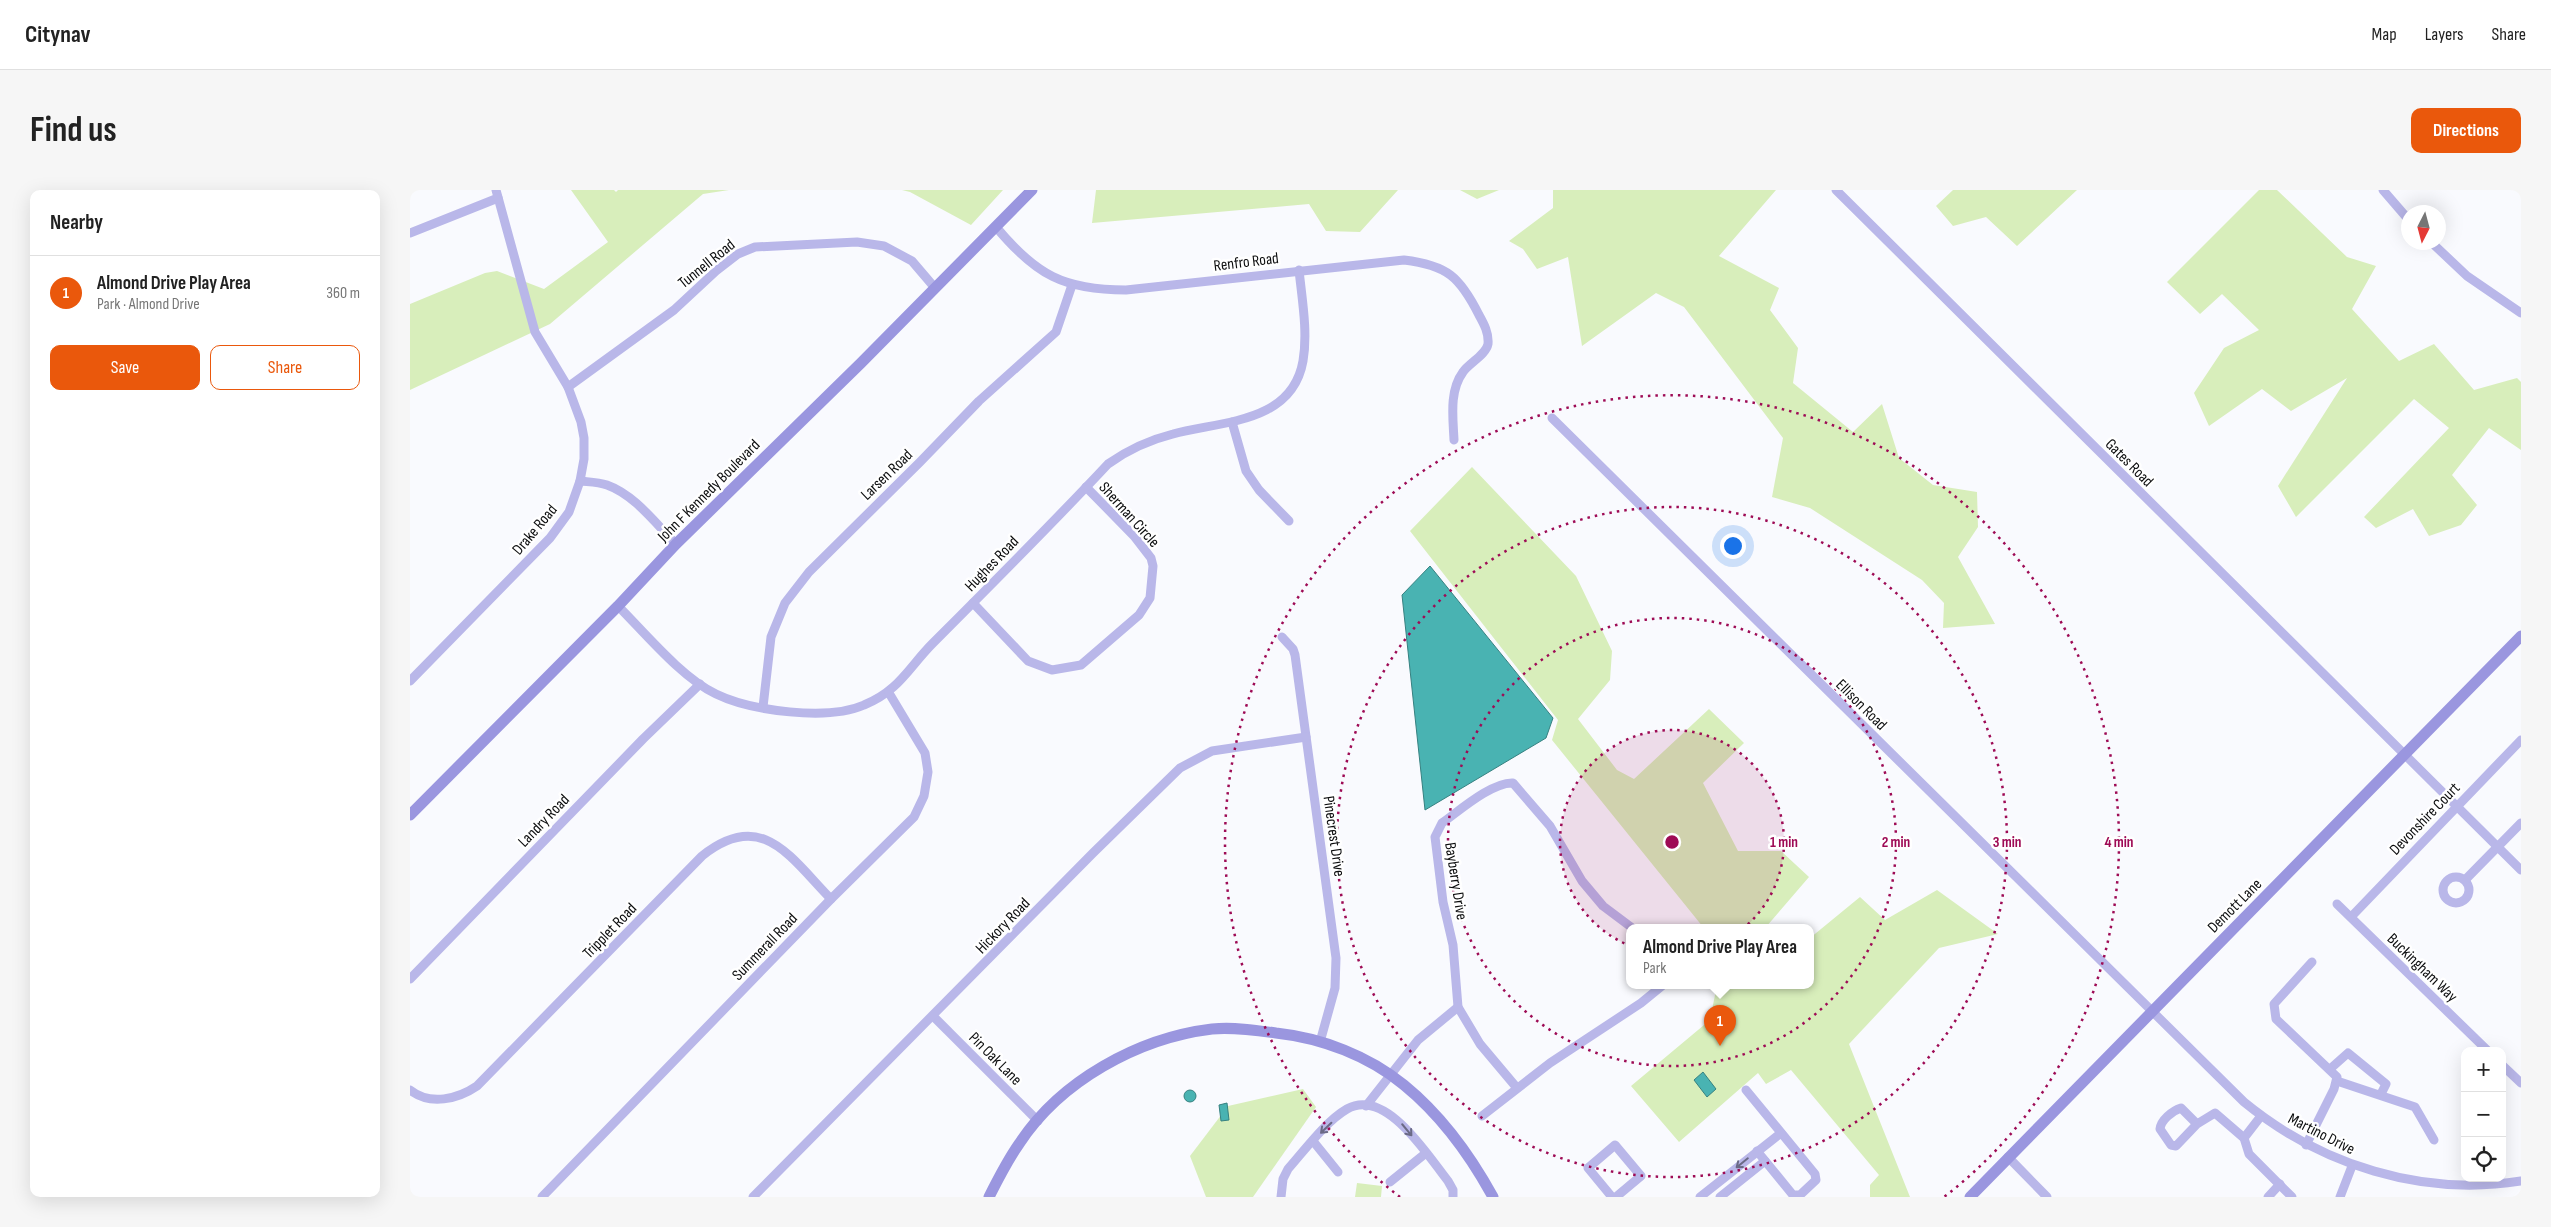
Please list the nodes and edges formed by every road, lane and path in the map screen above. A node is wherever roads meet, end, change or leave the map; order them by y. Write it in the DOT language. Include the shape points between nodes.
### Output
graph roads {
  1 [pos="1032,190"];
  2 [pos="1836,190"];
  3 [pos="2382,190"];
  4 [pos="497,194"];
  5 [pos="2401,211"];
  6 [pos="996,227"];
  7 [pos="410,233"];
  8 [pos="2439,250"];
  9 [pos="1299,270"];
  10 [pos="1072,285"];
  11 [pos="935,288"];
  12 [pos="2521,314"];
  13 [pos="568,387"];
  14 [pos="1552,418"];
  15 [pos="1232,422"];
  16 [pos="1454,440"];
  17 [pos="580,480"];
  18 [pos="1086,487"];
  19 [pos="1289,521"];
  20 [pos="676,544"];
  21 [pos="973,603"];
  22 [pos="618,606"];
  23 [pos="2521,636"];
  24 [pos="1282,637"];
  25 [pos="410,680"];
  26 [pos="700,684"];
  27 [pos="890,693"];
  28 [pos="763,707"];
  29 [pos="1306,737"];
  30 [pos="2521,740"];
  31 [pos="2406,753"];
  32 [pos="2457,805"];
  33 [pos="410,815"];
  34 [pos="2521,823"];
  35 [pos="2498,847"];
  36 [pos="2521,870"];
  37 [pos="2465,880"];
  38 [pos="830,899"];
  39 [pos="2337,904"];
  40 [pos="2351,917"];
  41 [pos="1627,924"];
  42 [pos="2312,962"];
  43 [pos="410,978"];
  44 [pos="1658,989"];
  45 [pos="1458,1008"];
  46 [pos="2152,1011"];
  47 [pos="933,1016"];
  48 [pos="1320,1042"];
  49 [pos="2484,1047"];
  50 [pos="2330,1068"];
  51 [pos="2506,1069"];
  52 [pos="1391,1075"];
  53 [pos="2337,1081"];
  54 [pos="2521,1083"];
  55 [pos="1517,1088"];
  56 [pos="410,1090"];
  57 [pos="1746,1090"];
  58 [pos="2381,1094"];
  59 [pos="1366,1106"];
  60 [pos="1482,1116"];
  61 [pos="2261,1116"];
  62 [pos="1038,1121"];
  63 [pos="2197,1124"];
  64 [pos="1781,1133"];
  65 [pos="2244,1138"];
  66 [pos="2434,1140"];
  67 [pos="1313,1141"];
  68 [pos="2306,1145"];
  69 [pos="1757,1151"];
  70 [pos="1426,1153"];
  71 [pos="2008,1157"];
  72 [pos="1765,1161"];
  73 [pos="2352,1166"];
  74 [pos="1338,1172"];
  75 [pos="1390,1182"];
  76 [pos="2521,1182"];
  77 [pos="2280,1184"];
  78 [pos="1626,1194"];
  79 [pos="542,1197"];
  80 [pos="753,1197"];
  81 [pos="990,1197"];
  82 [pos="1281,1197"];
  83 [pos="1453,1197"];
  84 [pos="1493,1197"];
  85 [pos="1614,1197"];
  86 [pos="1700,1197"];
  87 [pos="1720,1197"];
  88 [pos="1970,1197"];
  89 [pos="2047,1197"];
  90 [pos="2268,1197"];
  91 [pos="2292,1197"];
  92 [pos="2340,1197"];
  1 -- 6 [label="street, John F Kennedy Boulevard"];
  2 -- 31 [label="street, Gates Road"];
  3 -- 5 [label="street"];
  4 -- 7 [label="street"];
  4 -- 13 [label="street, Drake Road" via="535,332"];
  6 -- 10 [label="street, Renfro Road" via="1037,268"];
  6 -- 11 [label="street, John F Kennedy Boulevard"];
  8 -- 12 [label="street" via="2467,276"];
  9 -- 10 [label="street, Renfro Road" via="1126,290 1094,290"];
  9 -- 15 [label="street, Hughes Road" via="1304,325 1303,361 1297,379 1273,407"];
  9 -- 16 [label="street, Renfro Road" via="1404,260 1425,262 1446,270 1460,281 1486,332 1486,349 1459,379 1453,409"];
  10 -- 28 [label="street, Larsen Road" via="1056,332 979,401 809,572 785,603 771,637"];
  11 -- 13 [label="street, Tunnell Road" via="912,261 884,246 858,242 755,247 738,254 716,270 674,310"];
  11 -- 20 [label="street, John F Kennedy Boulevard"];
  13 -- 17 [label="street, Drake Road" via="584,438"];
  14 -- 46 [label="street, Ellison Road"];
  15 -- 18 [label="street, Hughes Road" via="1173,434 1129,449 1108,464"];
  15 -- 19 [label="street" via="1246,471 1259,490"];
  17 -- 20 [label="street" via="618,490"];
  17 -- 25 [label="street, Drake Road" via="569,512 550,538"];
  18 -- 21 [label="street, Hughes Road"];
  18 -- 21 [label="street, Sherman Circle" via="1151,558 1150,598 1140,616 1081,665 1052,670 1028,661"];
  20 -- 22 [label="street, John F Kennedy Boulevard"];
  21 -- 27 [label="street, Hughes Road" via="928,648"];
  22 -- 26 [label="street, Hughes Road"];
  22 -- 33 [label="street, John F Kennedy Boulevard"];
  23 -- 31 [label="street, Demott Lane"];
  24 -- 29 [label="street, Pinecrest Drive" via="1295,655"];
  26 -- 28 [label="street, Hughes Road" via="716,694"];
  26 -- 43 [label="street, Landry Road" via="643,738"];
  27 -- 28 [label="street, Hughes Road" via="864,706 844,711"];
  27 -- 38 [label="street, Summerall Road" via="925,753 928,772 924,796 914,817"];
  29 -- 47 [label="street, Hickory Road" via="1212,751 1180,768"];
  29 -- 48 [label="street, Pinecrest Drive" via="1336,958 1335,988"];
  30 -- 32 [label="street, Devonshire Court"];
  31 -- 32 [label="street, Gates Road"];
  31 -- 46 [label="street, Demott Lane"];
  32 -- 35 [label="street, Gates Road"];
  32 -- 40 [label="street, Devonshire Court"];
  34 -- 35 [label="street"];
  35 -- 36 [label="street, Gates Road"];
  35 -- 37 [label="street"];
  38 -- 56 [label="street, Tripplet Road" via="778,845 757,837 728,838 702,856 477,1086 463,1095 442,1100 424,1098"];
  38 -- 79 [label="street, Summerall Road"];
  39 -- 40 [label="street, Buckingham Way"];
  40 -- 49 [label="street, Buckingham Way"];
  41 -- 45 [label="street, Bayberry Drive" via="1603,906 1582,881 1550,826 1517,786 1504,782 1442,823 1435,836 1443,902 1453,946"];
  42 -- 50 [label="street" via="2274,1004 2274,1014"];
  44 -- 55 [label="street"];
  45 -- 52 [label="street" via="1418,1040"];
  45 -- 55 [label="street, Bayberry Drive" via="1480,1044"];
  46 -- 61 [label="street, Martino Drive"];
  46 -- 71 [label="street, Demott Lane"];
  47 -- 62 [label="street, Pin Oak Lane"];
  47 -- 80 [label="street, Hickory Road"];
  48 -- 52 [label="street" via="1360,1057"];
  48 -- 62 [label="street" via="1290,1034 1242,1029 1212,1029 1183,1035 1140,1048 1100,1068 1058,1100"];
  50 -- 53 [label="street"];
  50 -- 58 [label="street" via="2348,1053 2386,1084"];
  51 -- 54 [label="street"];
  52 -- 59 [label="street"];
  52 -- 84 [label="street" via="1449,1129"];
  53 -- 58 [label="street"];
  53 -- 68 [label="street"];
  55 -- 60 [label="street"];
  57 -- 64 [label="street"];
  58 -- 66 [label="street" via="2415,1107"];
  59 -- 67 [label="street, one-way" via="1348,1108"];
  59 -- 70 [label="street, one-way" via="1399,1121"];
  61 -- 65 [label="street"];
  61 -- 68 [label="street, Martino Drive"];
  62 -- 81 [label="street" via="1020,1142"];
  63 -- 65 [label="street" via="2215,1113"];
  64 -- 69 [label="street"];
  64 -- 72 [label="street" via="1815,1174 1814,1184 1800,1195 1793,1195"];
  65 -- 77 [label="street" via="2249,1154"];
  67 -- 74 [label="street"];
  67 -- 82 [label="street" via="1288,1169"];
  68 -- 73 [label="street, Martino Drive"];
  69 -- 72 [label="street"];
  69 -- 86 [label="street, one-way"];
  70 -- 75 [label="street"];
  70 -- 83 [label="street" via="1452,1187"];
  71 -- 88 [label="street, Demott Lane"];
  71 -- 89 [label="street"];
  72 -- 87 [label="street"];
  73 -- 76 [label="street, Martino Drive" via="2427,1184 2486,1186"];
  73 -- 92 [label="street"];
  77 -- 90 [label="street"];
  77 -- 91 [label="street"];
  78 -- 85 [label="street"];
  78 -- 85 [label="street" via="1641,1176 1615,1145 1588,1168"];
}
